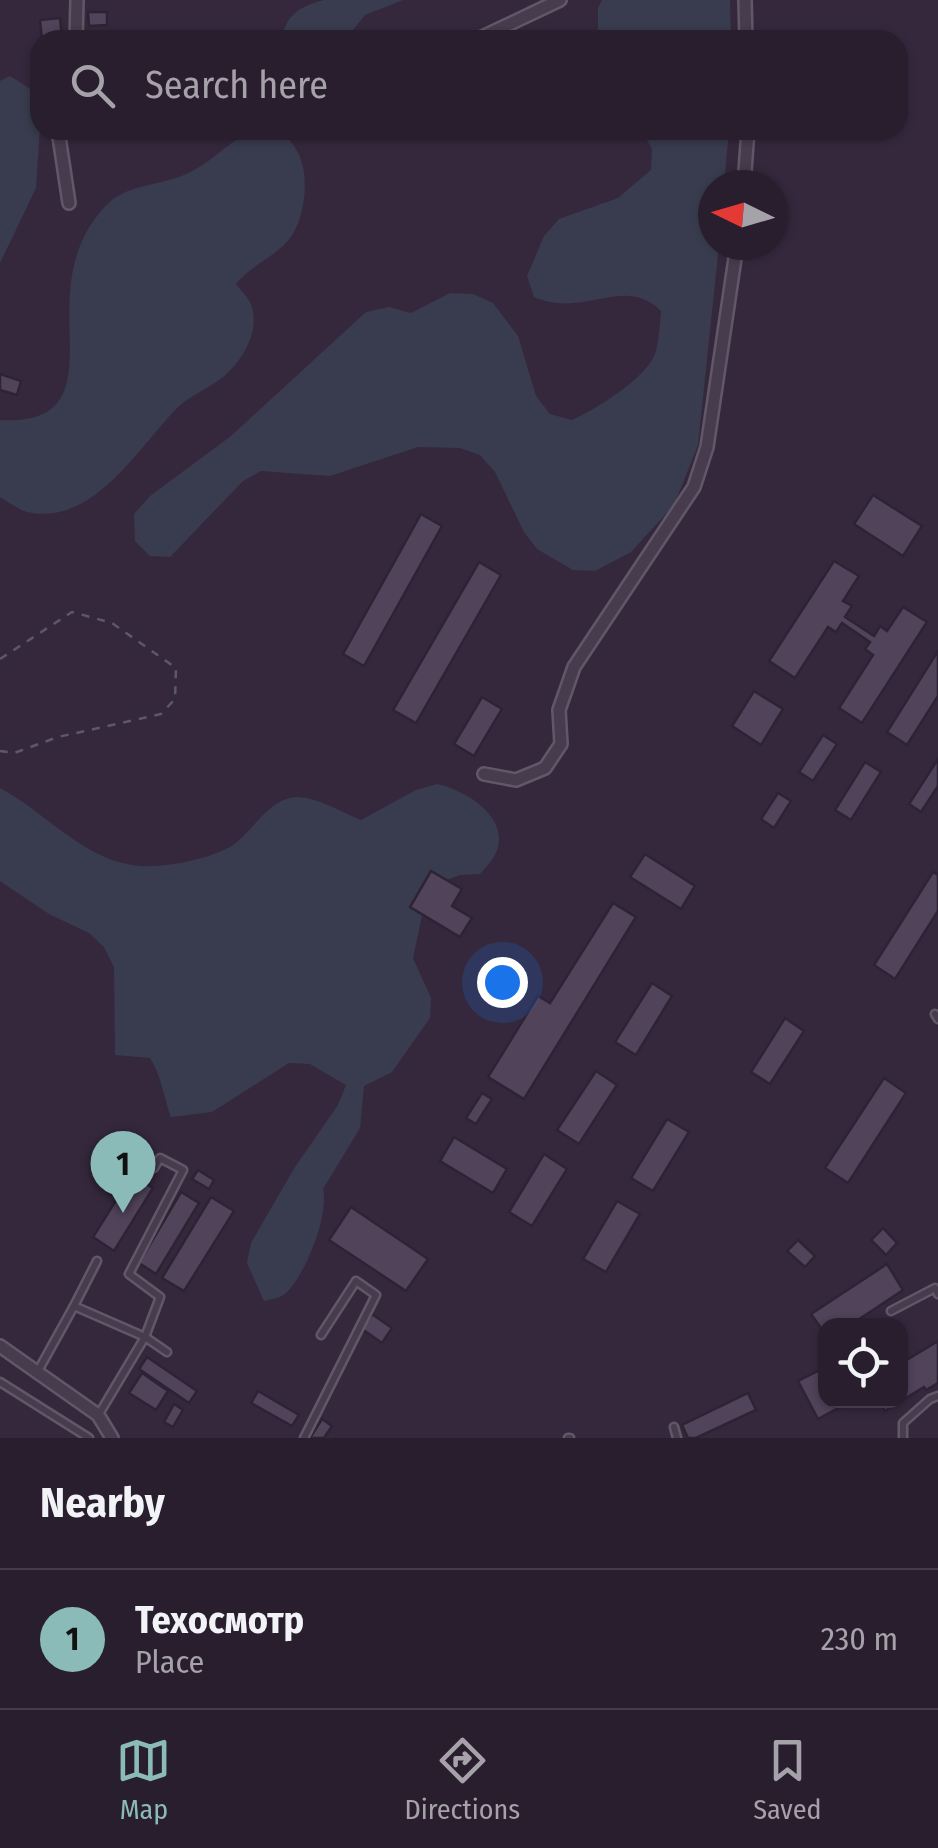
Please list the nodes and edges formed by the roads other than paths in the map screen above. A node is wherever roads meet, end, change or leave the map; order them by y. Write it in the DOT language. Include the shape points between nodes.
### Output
graph roads {
  1 [pos="77,0"];
  2 [pos="560,0"];
  3 [pos="744,0"];
  4 [pos="76,30"];
  5 [pos="497,30"];
  6 [pos="746,30"];
  7 [pos="60,140"];
  8 [pos="747,140"];
  9 [pos="745,170"];
  10 [pos="70,203"];
  11 [pos="735,260"];
  12 [pos="484,774"];
  13 [pos="154,1168"];
  14 [pos="97,1262"];
  15 [pos="938,1294"];
  16 [pos="74,1306"];
  17 [pos="891,1311"];
  18 [pos="321,1335"];
  19 [pos="144,1338"];
  20 [pos="0,1346"];
  21 [pos="167,1352"];
  22 [pos="38,1370"];
  23 [pos="0,1382"];
  24 [pos="938,1396"];
  25 [pos="98,1415"];
  26 [pos="674,1427"];
  27 [pos="89,1438"];
  28 [pos="112,1438"];
  29 [pos="304,1438"];
  30 [pos="676,1438"];
  31 [pos="903,1438"];
  1 -- 4 [label="street"];
  2 -- 5 [label="street"];
  3 -- 6 [label="street"];
  7 -- 10 [label="street"];
  8 -- 9 [label="street"];
  11 -- 12 [label="street" via="708,447 694,488 574,666 559,710 561,744 545,768 516,780"];
  13 -- 19 [label="lane" via="160,1158 183,1170 128,1274 160,1298"];
  14 -- 16 [label="lane"];
  15 -- 17 [label="lane" via="935,1288"];
  16 -- 19 [label="lane"];
  16 -- 22 [label="lane"];
  18 -- 29 [label="lane" via="356,1280 376,1295"];
  19 -- 21 [label="lane"];
  19 -- 25 [label="lane"];
  20 -- 22 [label="street"];
  22 -- 25 [label="street"];
  23 -- 27 [label="lane"];
  24 -- 31 [label="lane" via="903,1423"];
  25 -- 28 [label="street"];
  26 -- 30 [label="lane"];
}
